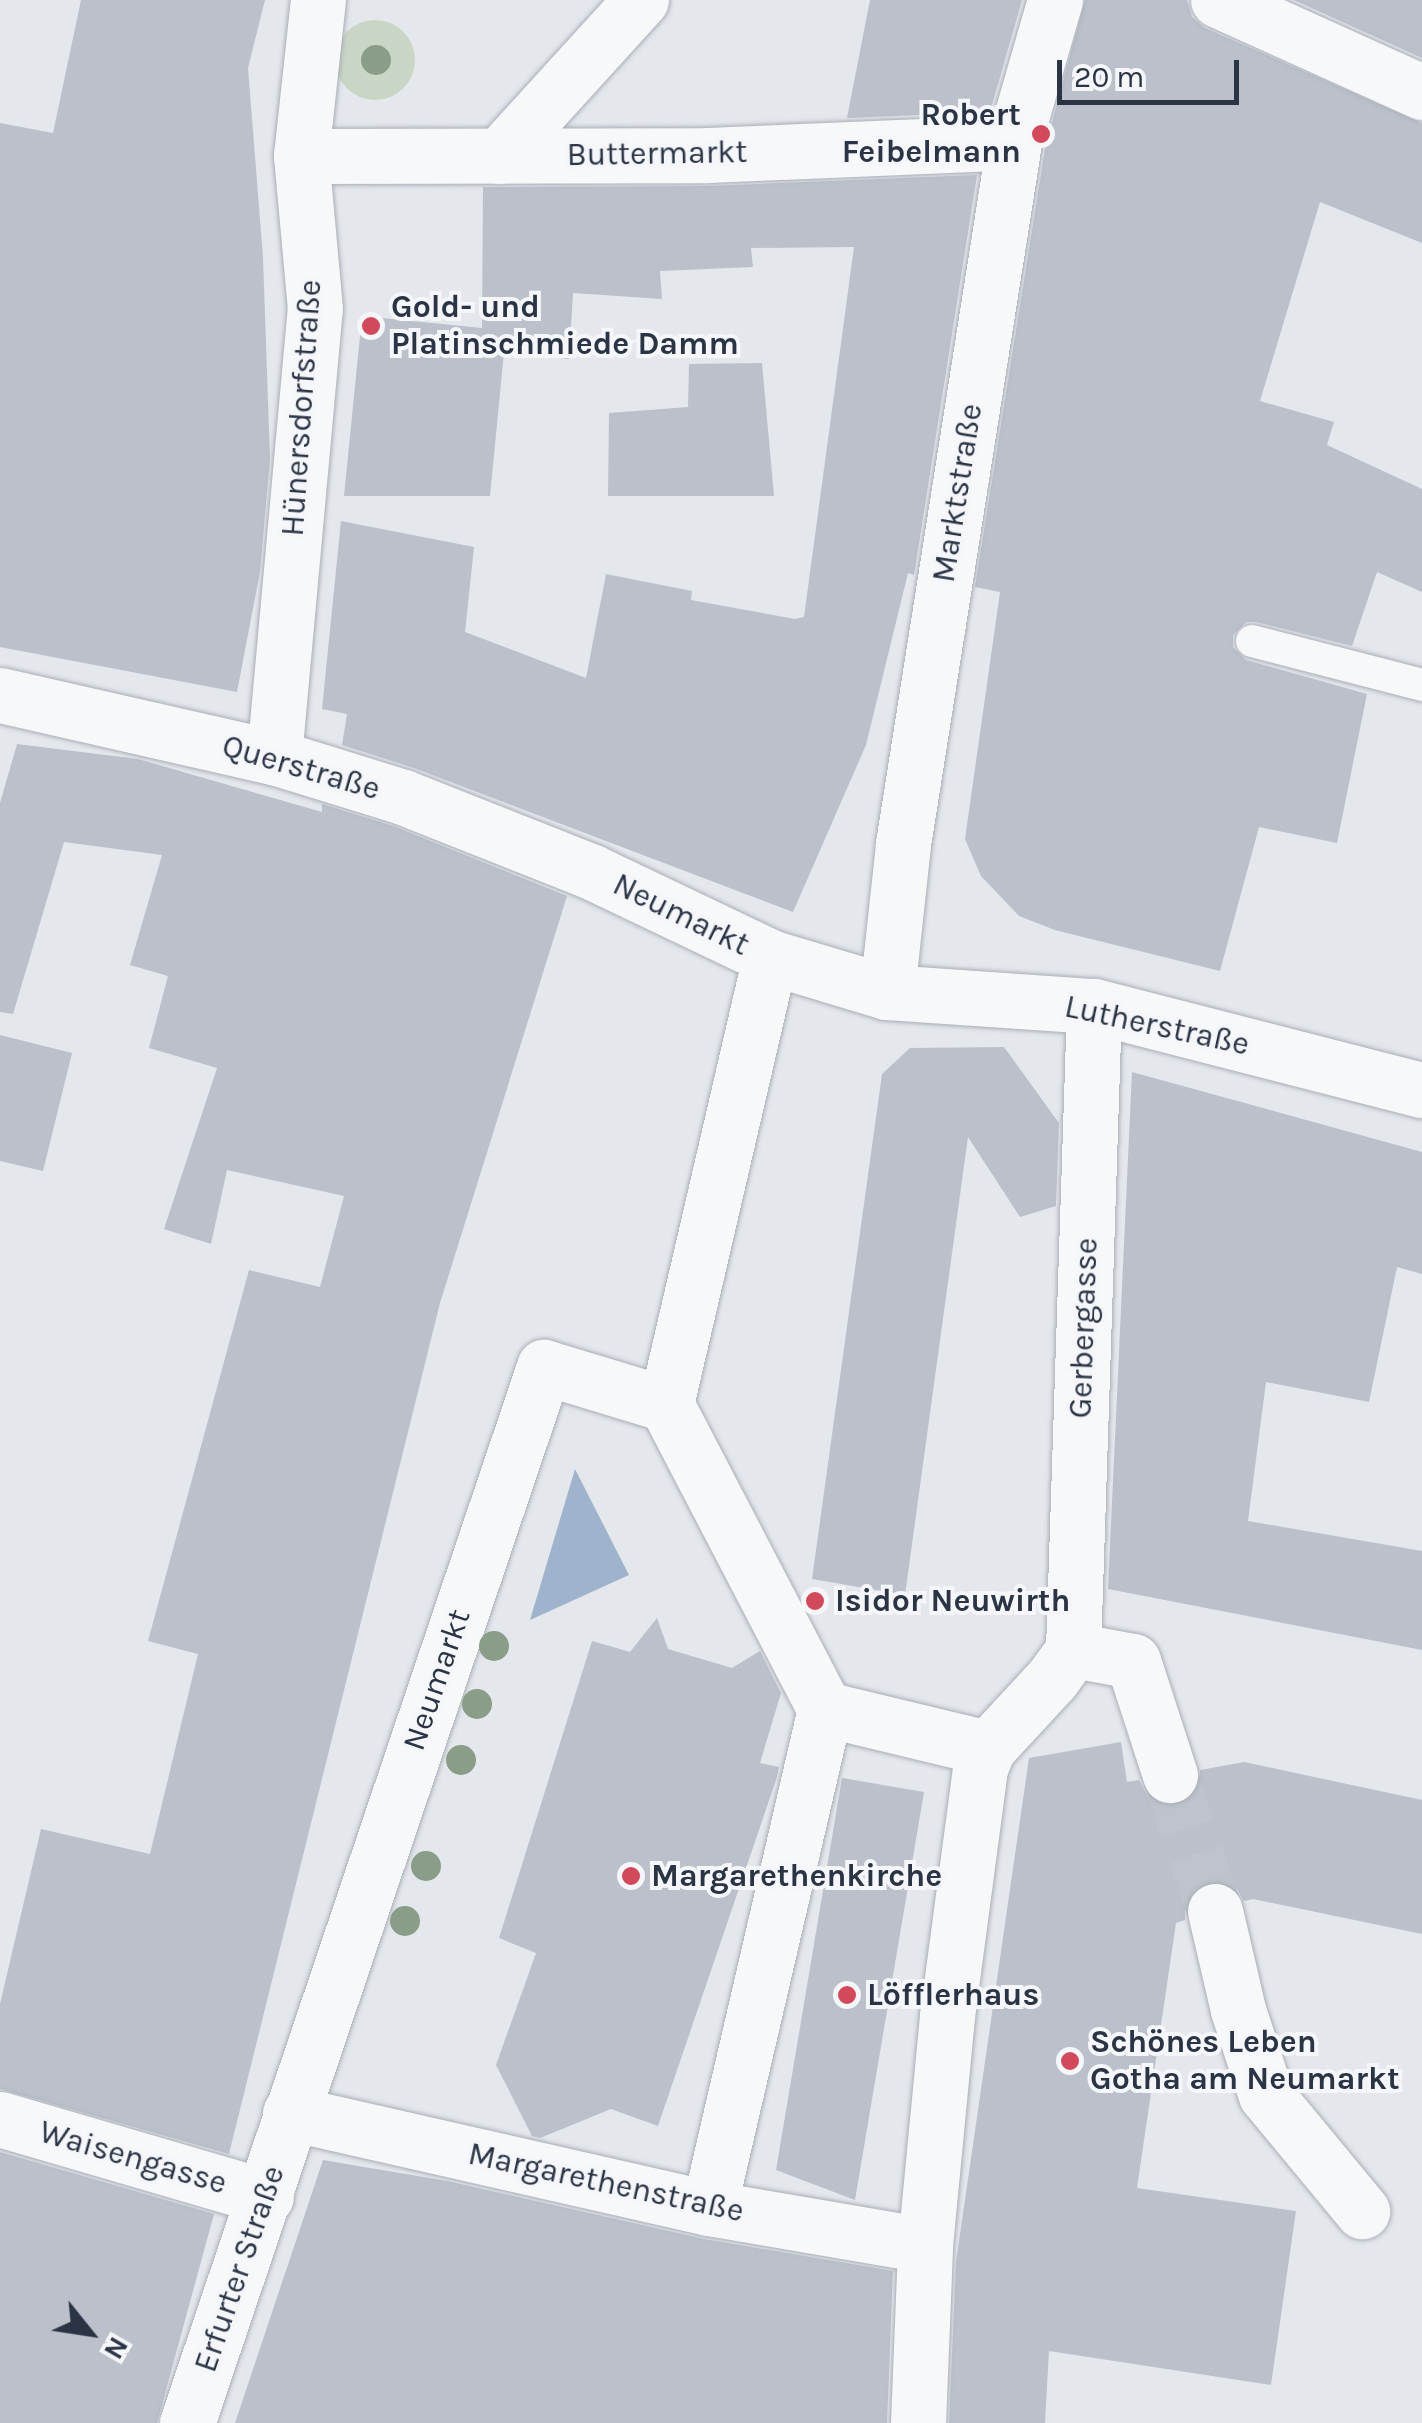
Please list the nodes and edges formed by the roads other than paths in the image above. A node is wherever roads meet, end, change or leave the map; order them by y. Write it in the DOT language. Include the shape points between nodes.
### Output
graph roads {
  1 [pos="318,0"];
  2 [pos="641,0"];
  3 [pos="1056,0"];
  4 [pos="1218,0"];
  5 [pos="1422,92"];
  6 [pos="1014,142"];
  7 [pos="301,156"];
  8 [pos="499,156"];
  9 [pos="1252,641"];
  10 [pos="1422,685"];
  11 [pos="0,694"];
  12 [pos="274,756"];
  13 [pos="592,872"];
  14 [pos="770,957"];
  15 [pos="887,992"];
  16 [pos="1094,1006"];
  17 [pos="1422,1090"];
  18 [pos="666,1404"];
  19 [pos="1072,1650"];
  20 [pos="825,1709"];
  21 [pos="988,1748"];
  22 [pos="1170,1775"];
  23 [pos="1214,1910"];
  24 [pos="290,2113"];
  25 [pos="0,2120"];
  26 [pos="266,2197"];
  27 [pos="709,2208"];
  28 [pos="1362,2212"];
  29 [pos="925,2244"];
  30 [pos="187,2423"];
  31 [pos="918,2423"];
  1 -- 7 [label="street, Hünersdorfstraße"];
  2 -- 8 [label="street"];
  3 -- 6 [label="street, Marktstraße"];
  4 -- 5 [label="street"];
  6 -- 8 [label="street, Buttermarkt"];
  6 -- 15 [label="street, Marktstraße" via="906,826"];
  7 -- 8 [label="street, Buttermarkt"];
  7 -- 12 [label="street, Hünersdorfstraße" via="315,308"];
  9 -- 10 [label="lane"];
  11 -- 12 [label="street, Querstraße"];
  12 -- 13 [label="street, Querstraße" via="402,797"];
  13 -- 14 [label="street, Neumarkt"];
  14 -- 15 [label="street, Neumarkt"];
  14 -- 18 [label="street, Neumarkt"];
  15 -- 16 [label="street, Lutherstraße"];
  16 -- 17 [label="street, Lutherstraße"];
  16 -- 19 [label="street, Gerbergasse"];
  18 -- 20 [label="street"];
  18 -- 24 [label="street, Neumarkt" via="544,1367"];
  19 -- 21 [label="street"];
  19 -- 22 [label="street" via="1133,1661"];
  20 -- 21 [label="street"];
  20 -- 27 [label="street"];
  21 -- 29 [label="street" via="946,2016"];
  23 -- 28 [label="street" via="1266,2096"];
  24 -- 26 [label="street, Erfurter Straße"];
  24 -- 27 [label="street, Margarethenstraße"];
  25 -- 26 [label="street, Waisengasse"];
  26 -- 30 [label="street, Erfurter Straße"];
  27 -- 29 [label="street, Margarethenstraße"];
  29 -- 31 [label="street"];
}
